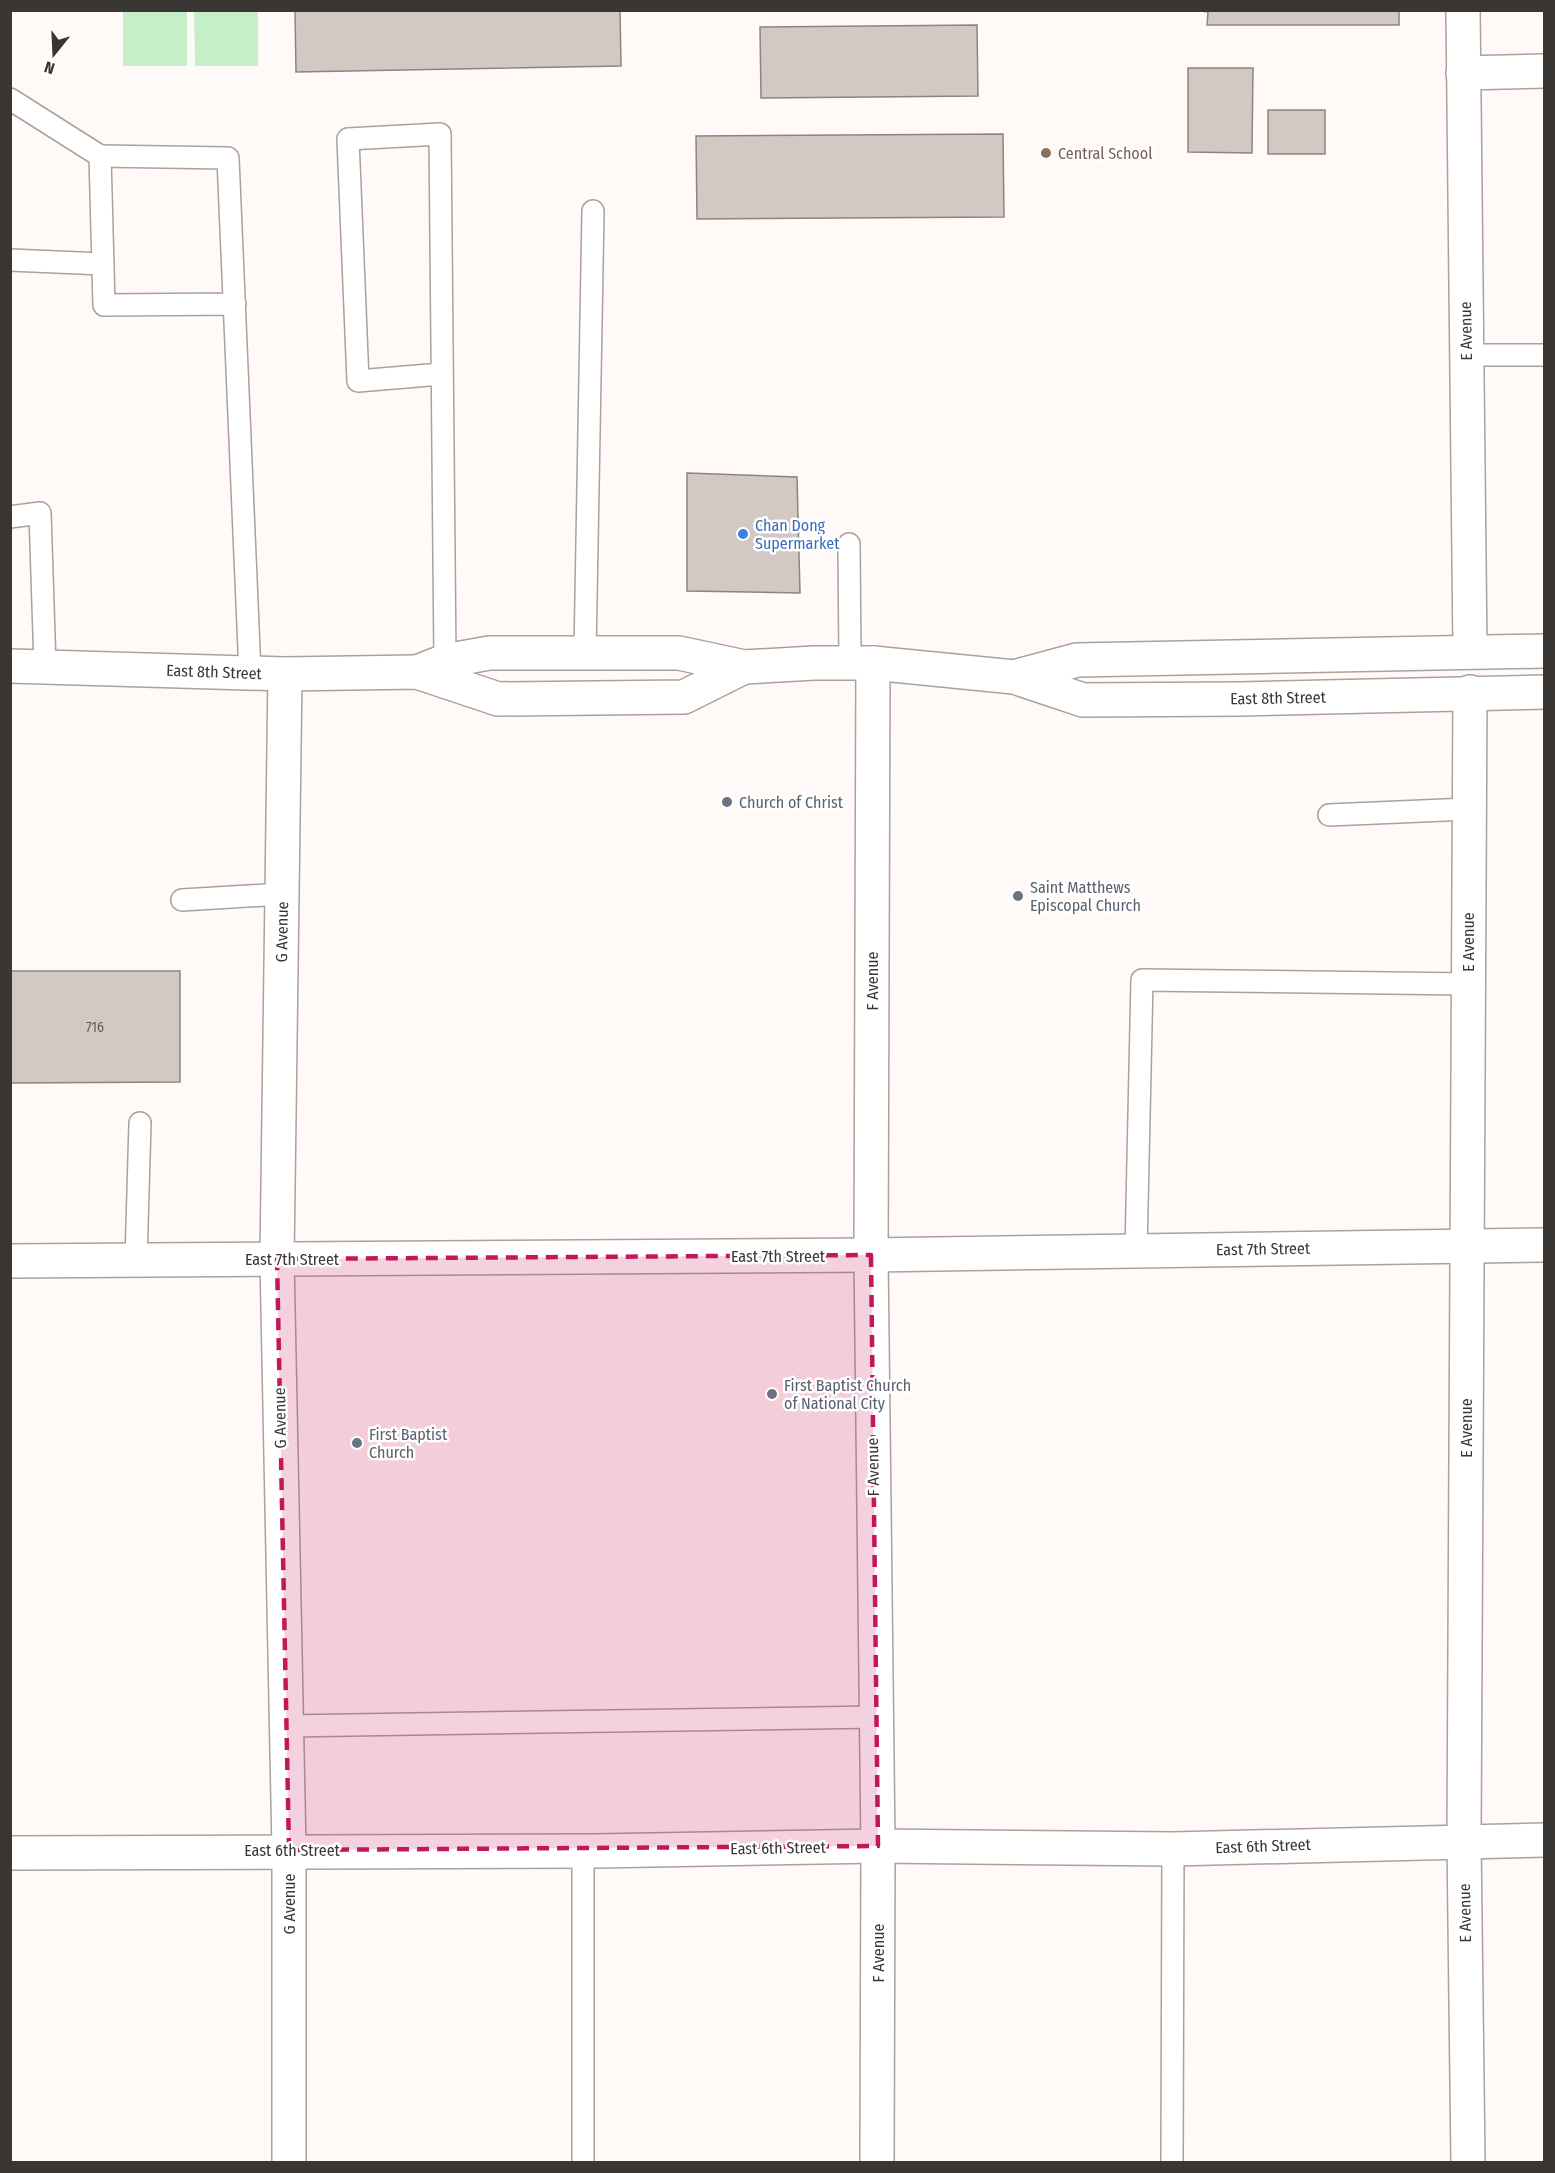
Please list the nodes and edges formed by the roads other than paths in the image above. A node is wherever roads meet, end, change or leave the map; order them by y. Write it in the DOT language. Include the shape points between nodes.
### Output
graph roads {
  1 [pos="1463,10"];
  2 [pos="1545,71"];
  3 [pos="1463,73"];
  4 [pos="10,99"];
  5 [pos="100,156"];
  6 [pos="593,211"];
  7 [pos="10,260"];
  8 [pos="103,264"];
  9 [pos="235,304"];
  10 [pos="1466,355"];
  11 [pos="1545,355"];
  12 [pos="441,374"];
  13 [pos="10,517"];
  14 [pos="849,543"];
  15 [pos="1470,651"];
  16 [pos="1545,651"];
  17 [pos="585,654"];
  18 [pos="862,663"];
  19 [pos="10,666"];
  20 [pos="45,666"];
  21 [pos="431,667"];
  22 [pos="744,667"];
  23 [pos="250,674"];
  24 [pos="285,674"];
  25 [pos="1014,677"];
  26 [pos="1545,692"];
  27 [pos="1470,693"];
  28 [pos="1468,809"];
  29 [pos="1329,815"];
  30 [pos="282,894"];
  31 [pos="182,900"];
  32 [pos="1468,984"];
  33 [pos="140,1123"];
  34 [pos="1467,1245"];
  35 [pos="1545,1245"];
  36 [pos="1136,1251"];
  37 [pos="871,1256"];
  38 [pos="277,1259"];
  39 [pos="136,1260"];
  40 [pos="10,1261"];
  41 [pos="877,1717"];
  42 [pos="286,1726"];
  43 [pos="1545,1839"];
  44 [pos="1464,1840"];
  45 [pos="878,1846"];
  46 [pos="1173,1849"];
  47 [pos="289,1850"];
  48 [pos="583,1851"];
  49 [pos="10,1852"];
  50 [pos="289,2163"];
  51 [pos="584,2163"];
  52 [pos="877,2163"];
  53 [pos="1172,2163"];
  54 [pos="1468,2163"];
  1 -- 3 [label="street, E Avenue"];
  2 -- 3 [label="street"];
  3 -- 10 [label="street, E Avenue"];
  4 -- 5 [label="lane"];
  5 -- 8 [label="lane"];
  5 -- 9 [label="lane" via="228,158"];
  6 -- 17 [label="lane"];
  7 -- 8 [label="lane"];
  8 -- 9 [label="lane" via="104,305"];
  9 -- 23 [label="lane"];
  10 -- 11 [label="lane"];
  10 -- 15 [label="street, E Avenue"];
  12 -- 12 [label="lane" via="440,134 348,139 358,381"];
  12 -- 21 [label="lane"];
  13 -- 20 [label="lane" via="40,513"];
  14 -- 18 [label="lane"];
  15 -- 16 [label="street, East 8th Street"];
  15 -- 25 [label="street, East 8th Street" via="1077,660"];
  17 -- 21 [label="street, East 8th Street" via="489,653"];
  17 -- 22 [label="street, East 8th Street" via="679,653"];
  18 -- 22 [label="street, East 8th Street"];
  18 -- 25 [label="street, East 8th Street"];
  18 -- 37 [label="street, F Avenue"];
  19 -- 20 [label="street, East 8th Street"];
  20 -- 23 [label="street, East 8th Street"];
  21 -- 22 [label="street, East 8th Street" via="498,699 684,697"];
  21 -- 24 [label="street, East 8th Street"];
  23 -- 24 [label="street, East 8th Street"];
  24 -- 30 [label="street, G Avenue"];
  25 -- 27 [label="street, East 8th Street" via="1083,700"];
  26 -- 27 [label="street, East 8th Street"];
  27 -- 28 [label="street, E Avenue"];
  28 -- 29 [label="lane"];
  28 -- 32 [label="street, E Avenue"];
  30 -- 31 [label="lane"];
  30 -- 38 [label="street, G Avenue"];
  32 -- 34 [label="street, E Avenue"];
  32 -- 36 [label="lane" via="1142,980"];
  33 -- 39 [label="lane"];
  34 -- 35 [label="street, East 7th Street"];
  34 -- 36 [label="street, East 7th Street"];
  34 -- 44 [label="street, E Avenue"];
  36 -- 37 [label="street, East 7th Street"];
  37 -- 38 [label="street, East 7th Street"];
  37 -- 41 [label="street, F Avenue"];
  38 -- 39 [label="street, East 7th Street"];
  38 -- 42 [label="street, G Avenue"];
  39 -- 40 [label="street, East 7th Street"];
  41 -- 42 [label="lane"];
  41 -- 45 [label="street, F Avenue"];
  42 -- 47 [label="street, G Avenue"];
  43 -- 44 [label="street, East 6th Street"];
  44 -- 46 [label="street, East 6th Street"];
  44 -- 54 [label="street, E Avenue"];
  45 -- 46 [label="street, East 6th Street"];
  45 -- 48 [label="street, East 6th Street"];
  45 -- 52 [label="street, F Avenue"];
  46 -- 53 [label="lane"];
  47 -- 48 [label="street, East 6th Street"];
  47 -- 49 [label="street, East 6th Street"];
  47 -- 50 [label="street, G Avenue"];
  48 -- 51 [label="lane"];
}
